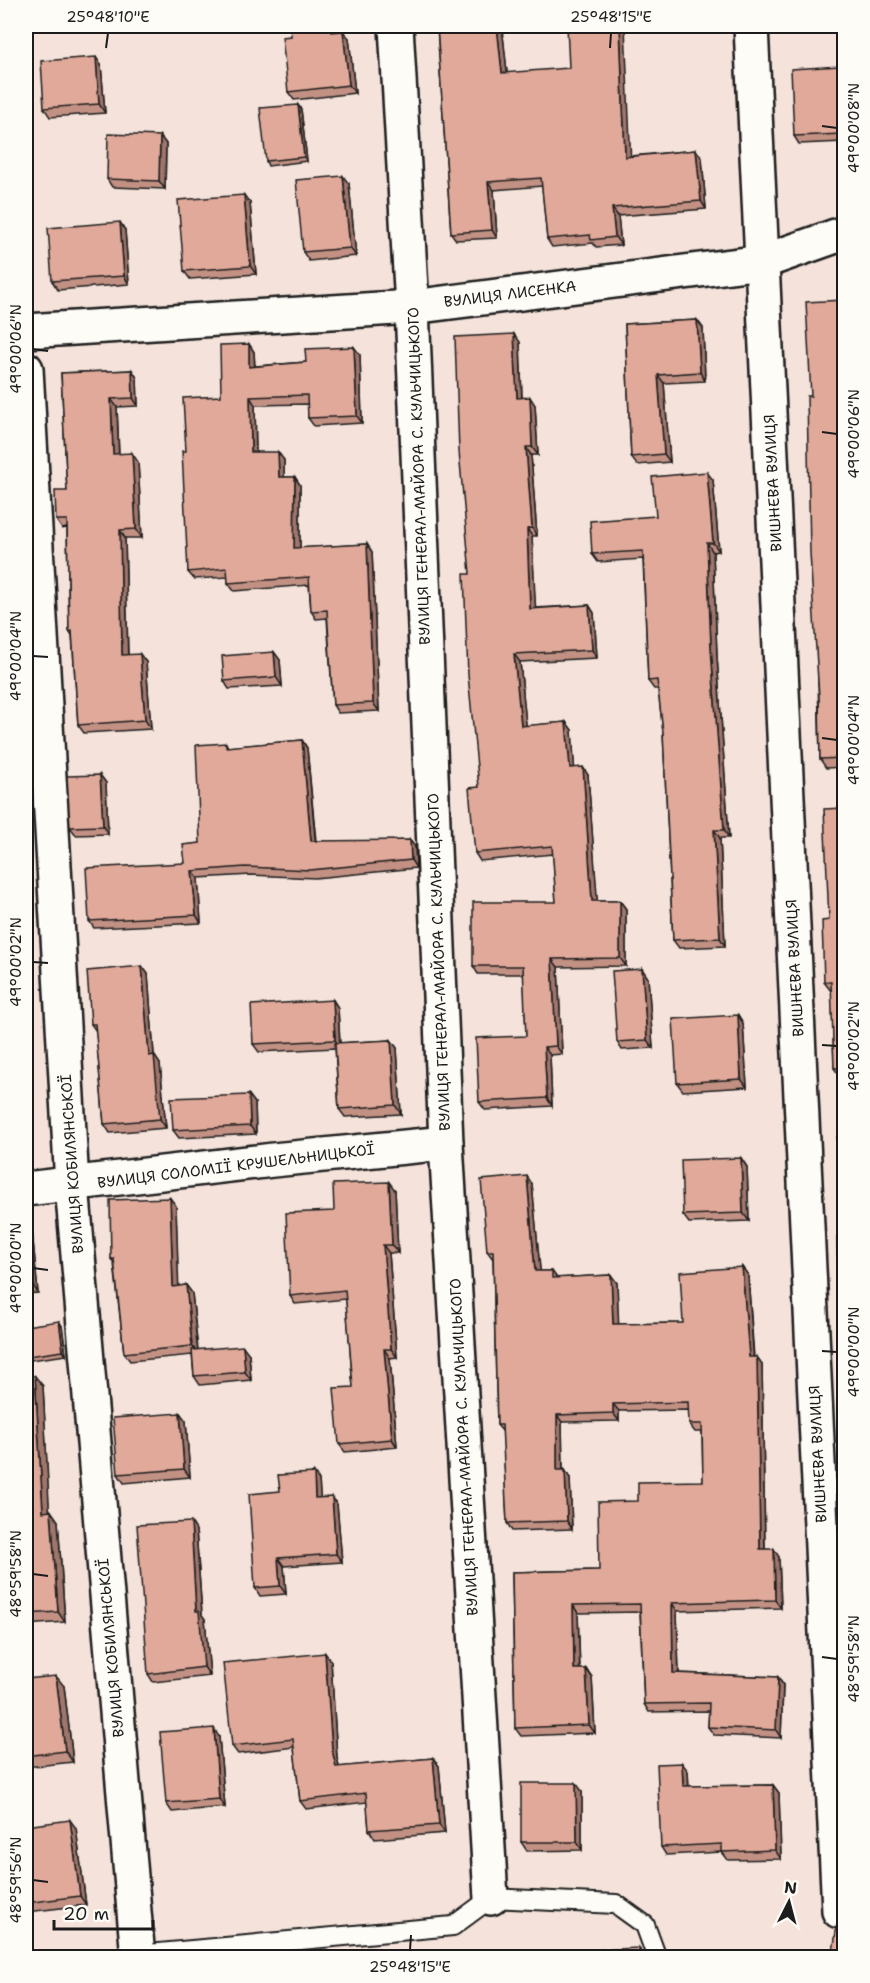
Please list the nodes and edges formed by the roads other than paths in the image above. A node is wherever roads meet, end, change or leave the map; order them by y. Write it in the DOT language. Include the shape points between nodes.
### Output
graph roads {
  1 [pos="396,26"];
  2 [pos="751,26"];
  3 [pos="844,233"];
  4 [pos="762,262"];
  5 [pos="412,307"];
  6 [pos="26,331"];
  7 [pos="26,369"];
  8 [pos="446,1143"];
  9 [pos="72,1185"];
  10 [pos="26,1189"];
  11 [pos="491,1898"];
  12 [pos="839,1911"];
  13 [pos="137,1956"];
  14 [pos="657,1958"];
  1 -- 5 [label="street, ВУЛИЦЯ ГЕНЕРАЛ-МАЙОРА С. КУЛЬЧИЦЬКОГО"];
  2 -- 4 [label="street, ВИШНЕВА ВУЛИЦЯ"];
  3 -- 4 [label="street, ВУЛИЦЯ ЛИСЕНКА"];
  4 -- 5 [label="street, ВУЛИЦЯ ЛИСЕНКА"];
  4 -- 12 [label="street, ВИШНЕВА ВУЛИЦЯ"];
  5 -- 6 [label="street, ВУЛИЦЯ ЛИСЕНКА"];
  5 -- 8 [label="street, ВУЛИЦЯ ГЕНЕРАЛ-МАЙОРА С. КУЛЬЧИЦЬКОГО"];
  7 -- 9 [label="street, ВУЛИЦЯ КОБИЛЯНСЬКОЇ"];
  8 -- 9 [label="street, ВУЛИЦЯ СОЛОМІЇ КРУШЕЛЬНИЦЬКОЇ"];
  8 -- 11 [label="street, ВУЛИЦЯ ГЕНЕРАЛ-МАЙОРА С. КУЛЬЧИЦЬКОГО"];
  9 -- 10 [label="street, ВУЛИЦЯ СОЛОМІЇ КРУШЕЛЬНИЦЬКОЇ"];
  9 -- 13 [label="street, ВУЛИЦЯ КОБИЛЯНСЬКОЇ"];
  11 -- 13 [label="lane" via="453,1926"];
  11 -- 14 [label="lane" via="616,1904 645,1925"];
}
